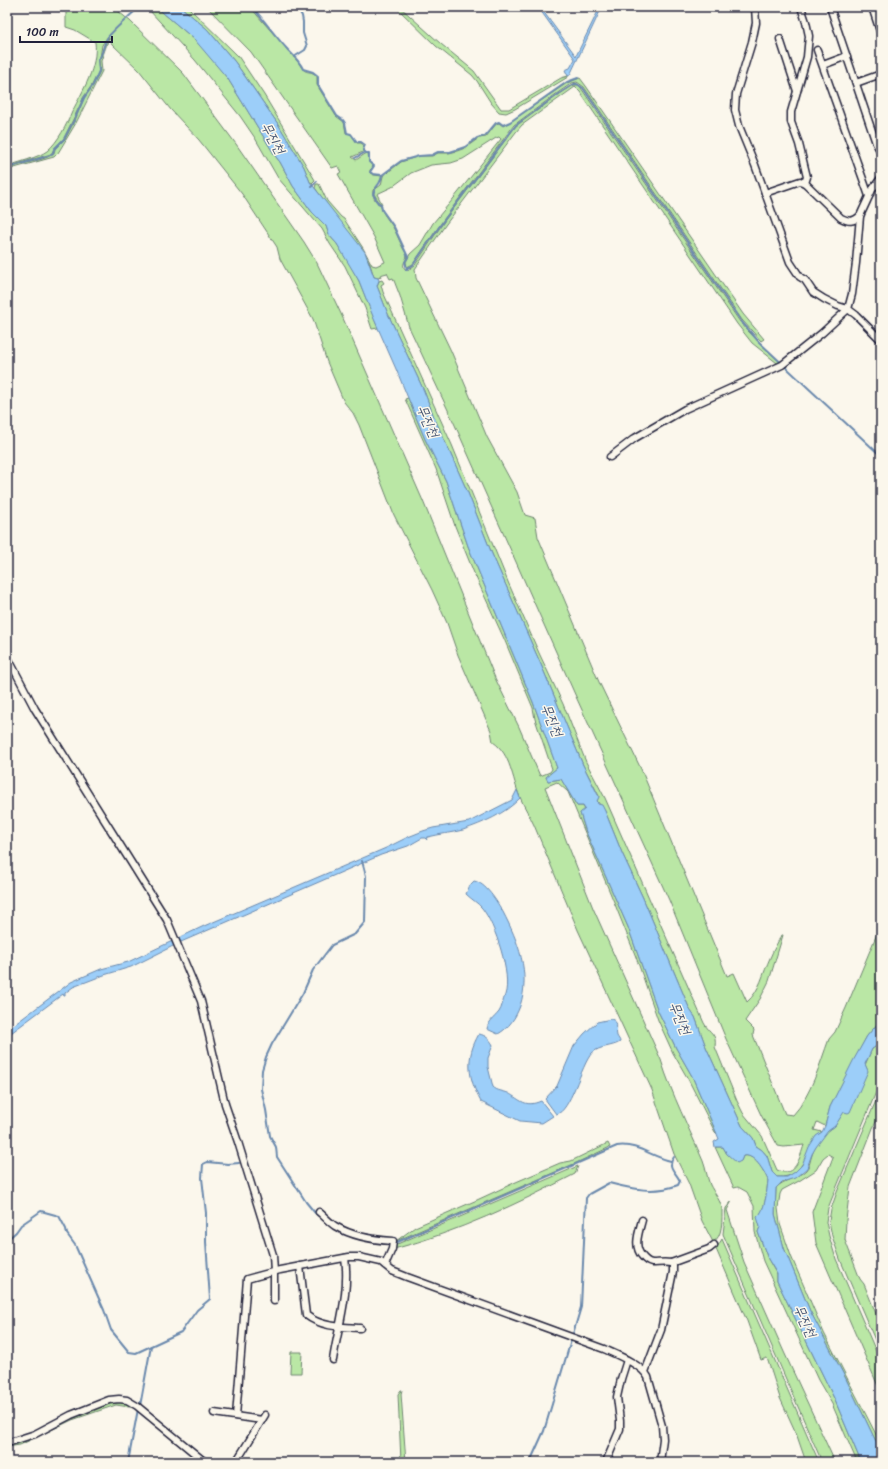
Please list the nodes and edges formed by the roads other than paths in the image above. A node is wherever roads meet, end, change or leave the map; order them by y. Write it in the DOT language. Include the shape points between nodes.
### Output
graph roads {
  1 [pos="755,7"];
  2 [pos="801,7"];
  3 [pos="830,7"];
  4 [pos="872,7"];
  5 [pos="881,34"];
  6 [pos="780,39"];
  7 [pos="818,50"];
  8 [pos="847,56"];
  9 [pos="823,65"];
  10 [pos="881,74"];
  11 [pos="856,83"];
  12 [pos="796,91"];
  13 [pos="881,152"];
  14 [pos="881,178"];
  15 [pos="805,183"];
  16 [pos="765,193"];
  17 [pos="869,196"];
  18 [pos="860,216"];
  19 [pos="848,309"];
  20 [pos="881,340"];
  21 [pos="610,457"];
  22 [pos="7,656"];
  23 [pos="319,1212"];
  24 [pos="642,1220"];
  25 [pos="714,1245"];
  26 [pos="345,1258"];
  27 [pos="671,1263"];
  28 [pos="385,1265"];
  29 [pos="300,1266"];
  30 [pos="274,1272"];
  31 [pos="274,1301"];
  32 [pos="340,1327"];
  33 [pos="360,1328"];
  34 [pos="333,1360"];
  35 [pos="627,1360"];
  36 [pos="645,1372"];
  37 [pos="214,1413"];
  38 [pos="236,1416"];
  39 [pos="7,1443"];
  40 [pos="205,1462"];
  41 [pos="236,1462"];
  42 [pos="606,1462"];
  43 [pos="660,1462"];
  1 -- 16 [label="street" via="756,23 736,94 735,110"];
  2 -- 12 [label="street" via="809,36 807,57"];
  3 -- 8 [label="street"];
  4 -- 5 [label="street"];
  6 -- 12 [label="street"];
  7 -- 9 [label="street"];
  8 -- 9 [label="street"];
  8 -- 11 [label="street"];
  9 -- 17 [label="street"];
  10 -- 11 [label="street"];
  11 -- 13 [label="street"];
  12 -- 15 [label="street" via="790,122 799,144 807,177"];
  14 -- 17 [label="street"];
  15 -- 16 [label="street" via="796,182"];
  15 -- 18 [label="street" via="841,218 848,222 855,221"];
  16 -- 19 [label="street" via="790,262 800,277 813,292"];
  17 -- 18 [label="street"];
  18 -- 19 [label="street" via="852,294"];
  19 -- 20 [label="street"];
  19 -- 21 [label="street" via="784,364 680,412 635,438"];
  22 -- 30 [label="street" via="35,708 167,920 176,940 201,1001 225,1104 273,1255"];
  23 -- 28 [label="street" via="343,1230 367,1238 393,1241"];
  24 -- 27 [label="street" via="637,1248 640,1254 652,1263"];
  25 -- 27 [label="street" via="709,1250"];
  26 -- 28 [label="street" via="359,1257"];
  26 -- 29 [label="street"];
  26 -- 32 [label="street" via="347,1280"];
  27 -- 36 [label="street" via="673,1272 661,1330"];
  28 -- 35 [label="street" via="392,1271 604,1349"];
  29 -- 30 [label="street"];
  29 -- 32 [label="street" via="306,1315 312,1320"];
  30 -- 31 [label="street"];
  30 -- 38 [label="street" via="247,1279"];
  32 -- 33 [label="street"];
  32 -- 34 [label="street"];
  35 -- 36 [label="street"];
  35 -- 42 [label="street" via="617,1397 620,1428"];
  36 -- 43 [label="street" via="662,1426"];
  37 -- 38 [label="street"];
  38 -- 41 [label="street" via="263,1418"];
  39 -- 40 [label="street" via="35,1434 71,1415 109,1400 119,1399 137,1406"];
}
